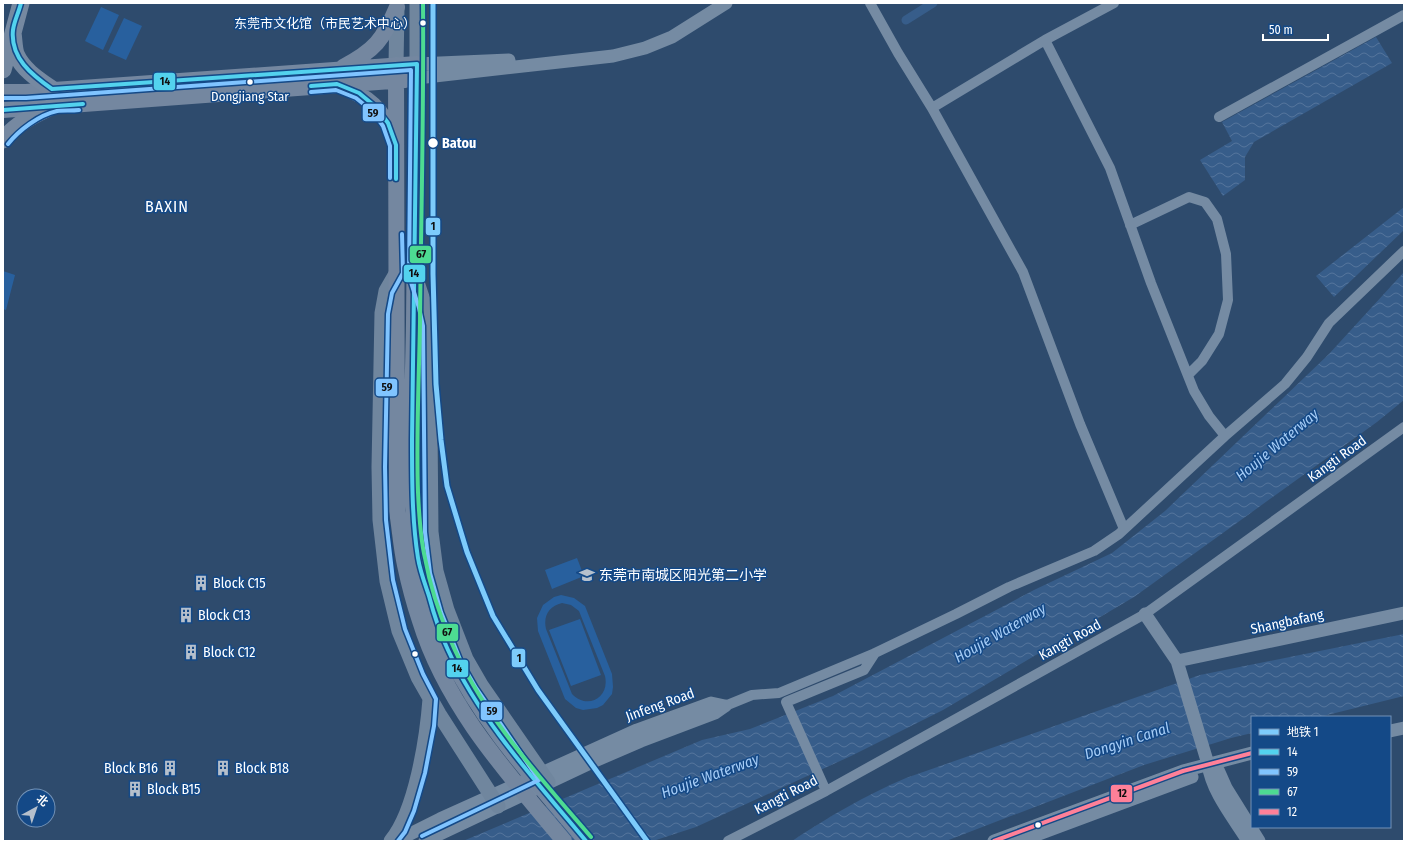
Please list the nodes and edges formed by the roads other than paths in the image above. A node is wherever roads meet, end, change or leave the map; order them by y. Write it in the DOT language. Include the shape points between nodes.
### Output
graph roads {
  1 [pos="21,3"];
  2 [pos="417,3"];
  3 [pos="726,3"];
  4 [pos="870,3"];
  5 [pos="1114,3"];
  6 [pos="397,5"];
  7 [pos="1404,15"];
  8 [pos="13,33"];
  9 [pos="1045,40"];
  10 [pos="3,70"];
  11 [pos="417,71"];
  12 [pos="396,73"];
  13 [pos="338,77"];
  14 [pos="52,89"];
  15 [pos="3,92"];
  16 [pos="53,106"];
  17 [pos="932,108"];
  18 [pos="3,110"];
  19 [pos="1219,117"];
  20 [pos="3,140"];
  21 [pos="396,145"];
  22 [pos="1130,225"];
  23 [pos="1404,251"];
  24 [pos="397,272"];
  25 [pos="415,275"];
  26 [pos="1188,375"];
  27 [pos="1404,427"];
  28 [pos="1225,436"];
  29 [pos="1124,529"];
  30 [pos="412,563"];
  31 [pos="1404,613"];
  32 [pos="1145,614"];
  33 [pos="875,653"];
  34 [pos="1177,661"];
  35 [pos="430,698"];
  36 [pos="725,706"];
  37 [pos="1404,721"];
  38 [pos="1391,724"];
  39 [pos="1404,728"];
  40 [pos="1391,731"];
  41 [pos="1251,753"];
  42 [pos="1251,761"];
  43 [pos="1212,768"];
  44 [pos="544,778"];
  45 [pos="826,791"];
  46 [pos="495,801"];
  47 [pos="391,841"];
  48 [pos="396,841"];
  49 [pos="425,841"];
  50 [pos="564,841"];
  51 [pos="586,841"];
  52 [pos="728,841"];
  53 [pos="994,841"];
  54 [pos="1020,841"];
  55 [pos="1248,841"];
  56 [pos="1259,841"];
  1 -- 8 [label="highway"];
  2 -- 11 [label="main road"];
  3 -- 11 [label="street" via="672,37 645,48 613,56"];
  4 -- 17 [label="street"];
  5 -- 9 [label="street"];
  6 -- 12 [label="main road"];
  6 -- 13 [label="main road" via="388,29 376,44"];
  7 -- 19 [label="street"];
  8 -- 10 [label="highway"];
  8 -- 14 [label="highway" via="16,54 24,67"];
  9 -- 17 [label="street"];
  9 -- 22 [label="street" via="1110,168"];
  11 -- 12 [label="main road"];
  11 -- 25 [label="main road"];
  12 -- 13 [label="main road"];
  12 -- 21 [label="main road"];
  13 -- 14 [label="main road"];
  13 -- 16 [label="main road"];
  13 -- 21 [label="main road" via="376,107 388,123"];
  14 -- 15 [label="main road"];
  16 -- 18 [label="main road"];
  16 -- 20 [label="highway" via="10,131"];
  17 -- 29 [label="street" via="1023,272 1080,424"];
  21 -- 24 [label="main road"];
  22 -- 26 [label="street"];
  22 -- 26 [label="street" via="1189,197 1205,202 1217,219 1226,254 1228,300 1219,334 1202,361"];
  23 -- 28 [label="street" via="1330,324 1285,384"];
  24 -- 30 [label="main road" via="397,511"];
  24 -- 35 [label="main road" via="386,291 382,313 380,520 387,581 399,631 418,677"];
  25 -- 30 [label="main road" via="411,458"];
  25 -- 44 [label="main road" via="429,325 431,532 436,571 447,610 466,659"];
  26 -- 28 [label="street" via="1209,416"];
  27 -- 32 [label="street, Kangti Road"];
  28 -- 29 [label="street"];
  29 -- 33 [label="street" via="1094,551 1009,587"];
  30 -- 50 [label="main road" via="420,622 436,663 453,696 502,767"];
  30 -- 51 [label="main road" via="450,655 466,686 488,721 515,756"];
  31 -- 34 [label="street, Shangbafang"];
  32 -- 34 [label="street"];
  32 -- 45 [label="street, Kangti Road"];
  33 -- 36 [label="street" via="779,693 752,695"];
  33 -- 45 [label="street" via="864,670 786,702"];
  34 -- 43 [label="street"];
  35 -- 46 [label="main road"];
  35 -- 47 [label="main road" via="428,725 419,770 408,809 400,829"];
  36 -- 44 [label="street, Jinfeng Road" via="715,713"];
  37 -- 38 [label="street"];
  39 -- 40 [label="street"];
  41 -- 43 [label="street"];
  42 -- 43 [label="street"];
  43 -- 53 [label="street" via="1183,771"];
  43 -- 54 [label="street"];
  43 -- 55 [label="street" via="1217,792"];
  43 -- 56 [label="street"];
  44 -- 46 [label="street, Jinfeng Road"];
  45 -- 52 [label="street, Kangti Road"];
  46 -- 48 [label="street, Jinfeng Road"];
  46 -- 49 [label="street, Jinfeng Road"];
}
